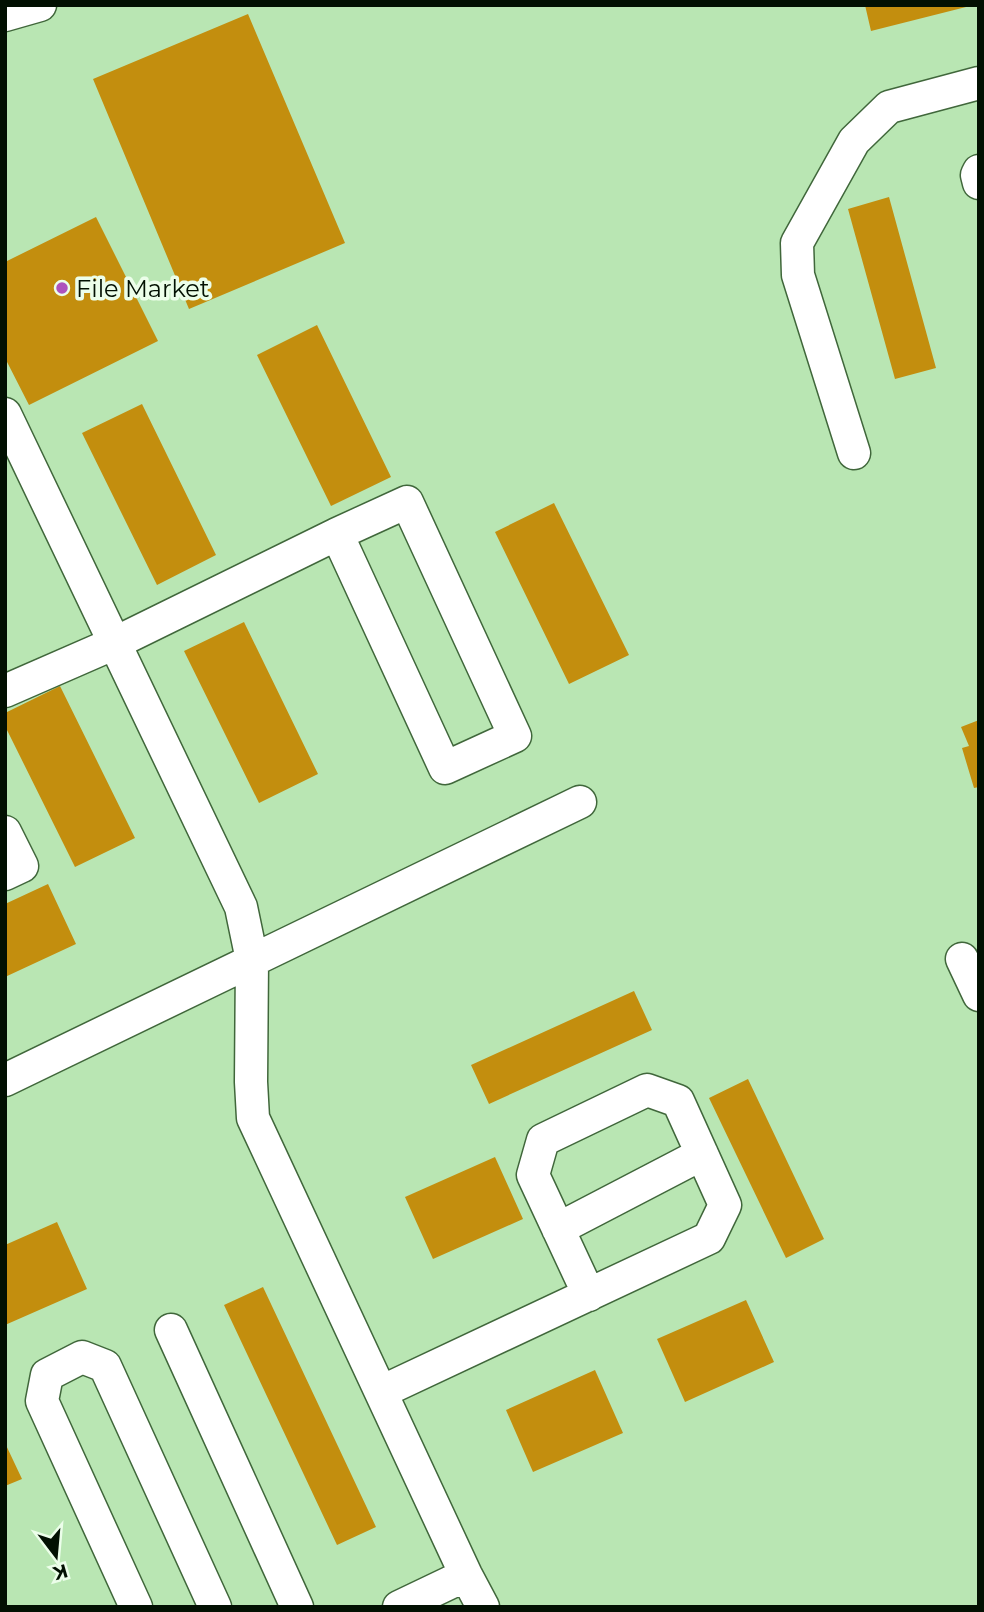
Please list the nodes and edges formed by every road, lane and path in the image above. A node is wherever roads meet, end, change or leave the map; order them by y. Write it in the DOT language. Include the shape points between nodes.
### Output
graph roads {
  1 [pos="40,5"];
  2 [pos="5,15"];
  3 [pos="979,83"];
  4 [pos="979,172"];
  5 [pos="979,183"];
  6 [pos="5,414"];
  7 [pos="854,453"];
  8 [pos="337,534"];
  9 [pos="115,643"];
  10 [pos="5,691"];
  11 [pos="580,802"];
  12 [pos="5,832"];
  13 [pos="5,874"];
  14 [pos="962,959"];
  15 [pos="252,960"];
  16 [pos="979,996"];
  17 [pos="5,1080"];
  18 [pos="702,1154"];
  19 [pos="558,1229"];
  20 [pos="589,1294"];
  21 [pos="171,1330"];
  22 [pos="381,1392"];
  23 [pos="466,1576"];
  24 [pos="136,1607"];
  25 [pos="215,1607"];
  26 [pos="297,1607"];
  27 [pos="399,1607"];
  28 [pos="483,1607"];
  1 -- 2 [label="street"];
  3 -- 7 [label="street" via="888,107 854,141 797,243 799,275"];
  4 -- 5 [label="street"];
  6 -- 9 [label="street"];
  8 -- 8 [label="street" via="407,502 515,736 445,768"];
  8 -- 9 [label="street"];
  9 -- 10 [label="street"];
  9 -- 15 [label="street" via="241,907"];
  11 -- 15 [label="street"];
  12 -- 13 [label="street" via="22,866"];
  14 -- 16 [label="street"];
  15 -- 17 [label="street"];
  15 -- 22 [label="street" via="253,1118"];
  18 -- 19 [label="street"];
  18 -- 19 [label="street" via="678,1101 647,1090 543,1140 533,1175"];
  18 -- 20 [label="street" via="724,1205 709,1238"];
  19 -- 20 [label="street"];
  20 -- 22 [label="street"];
  21 -- 26 [label="street"];
  22 -- 23 [label="street"];
  23 -- 27 [label="street"];
  23 -- 28 [label="street"];
  24 -- 25 [label="street" via="42,1401 47,1375 82,1357 105,1366"];
}
